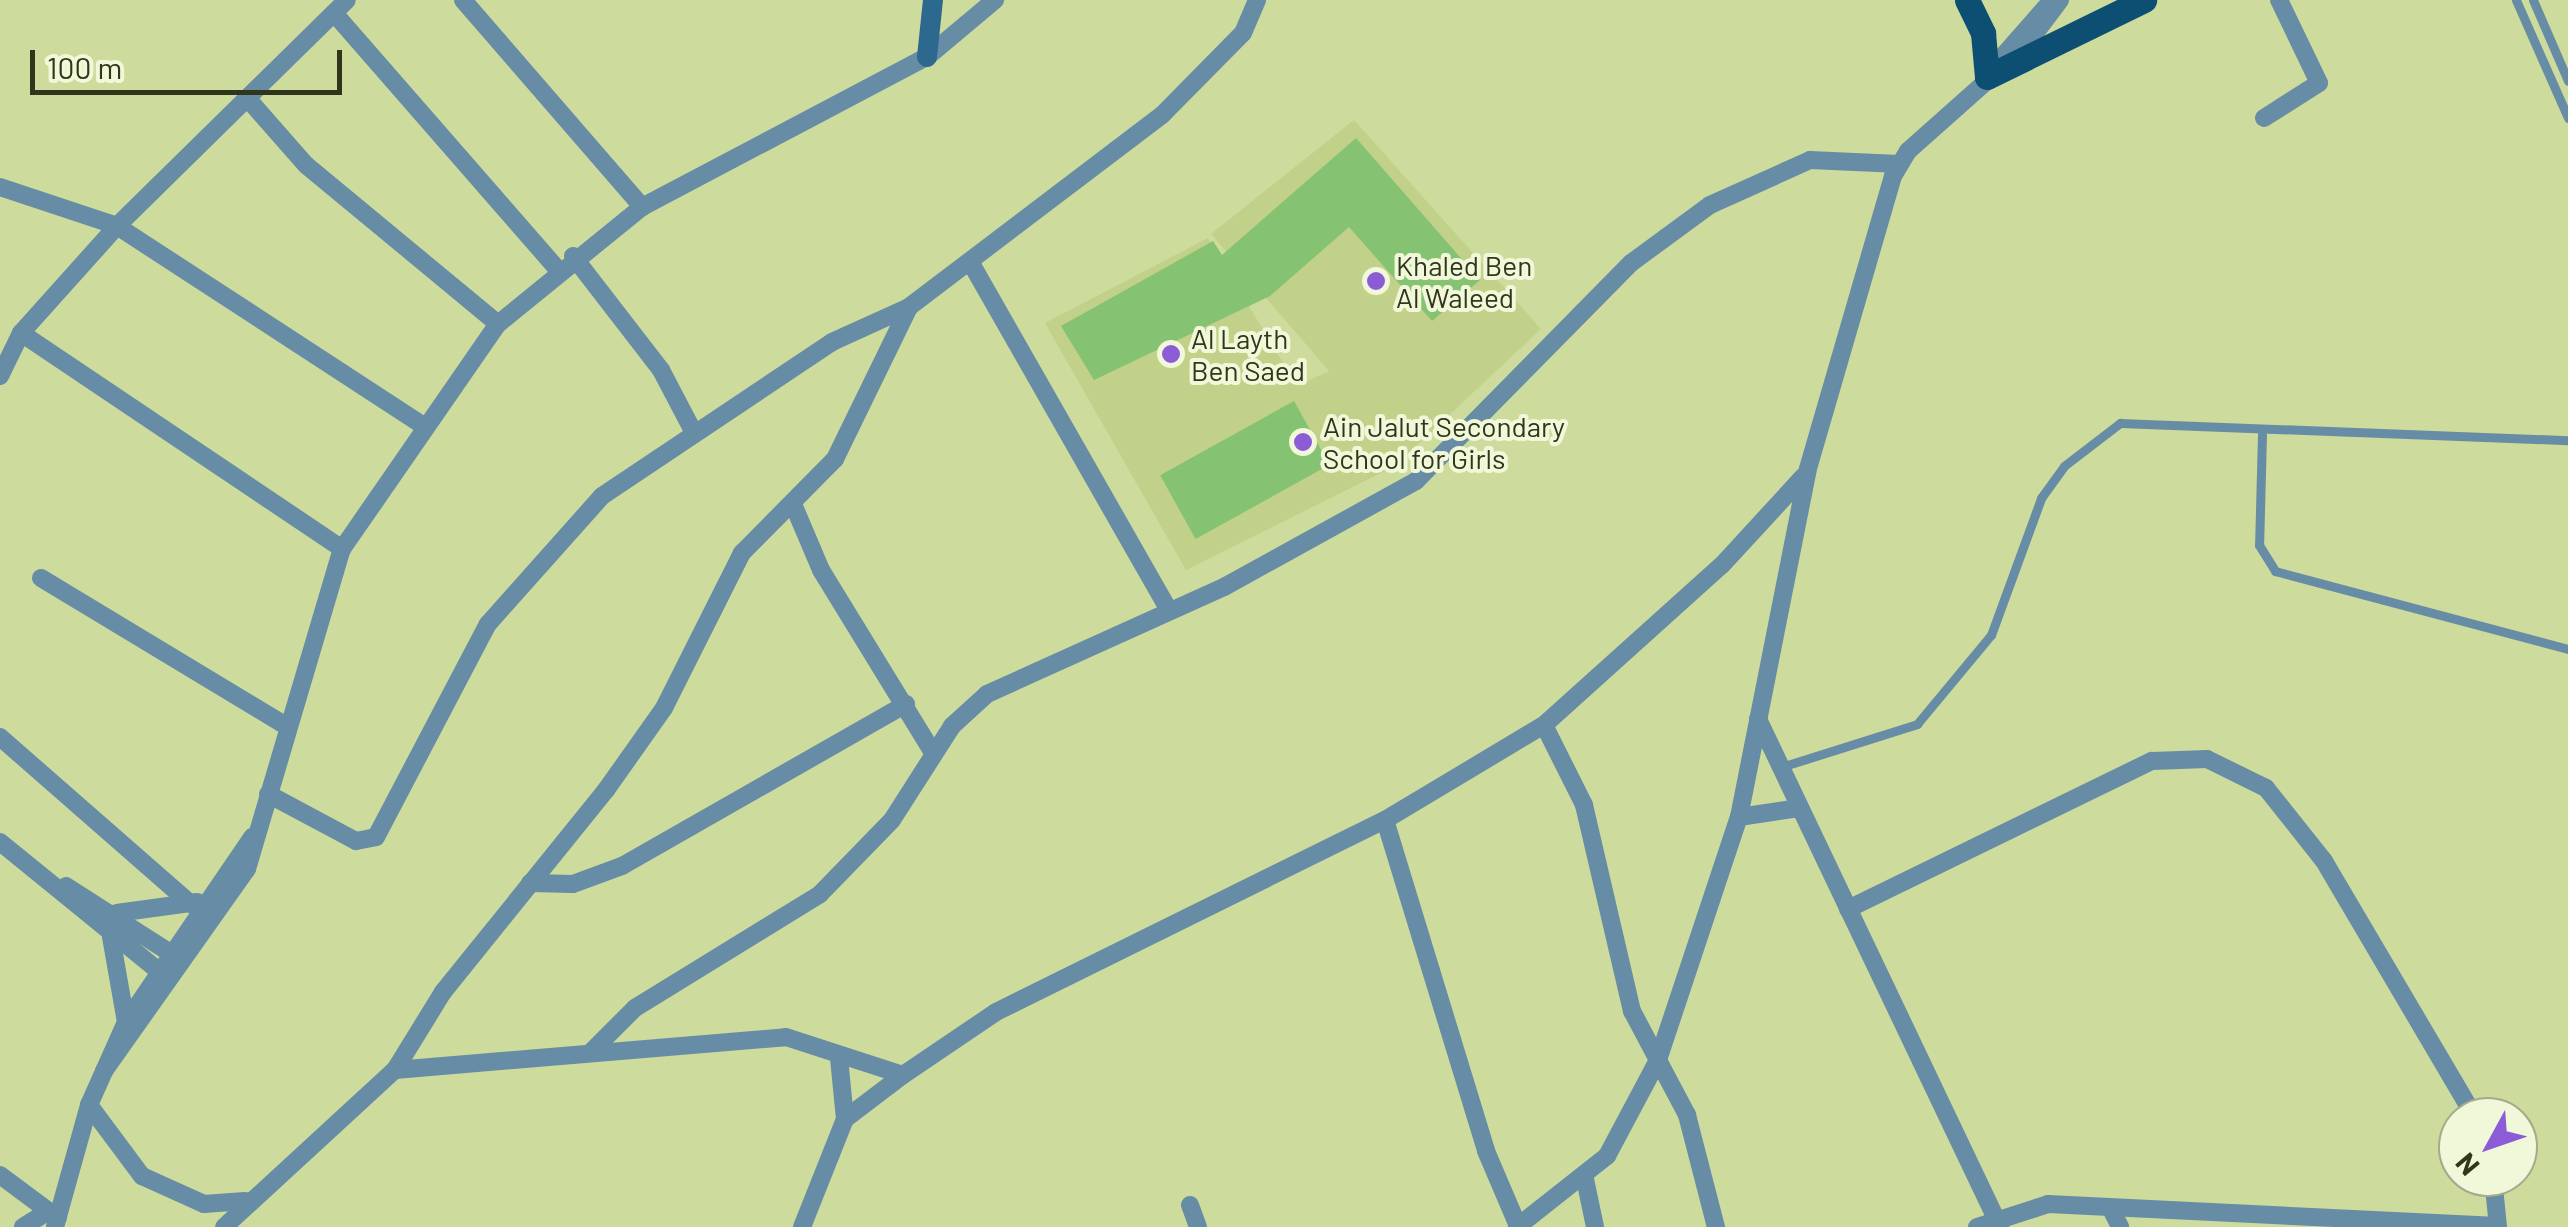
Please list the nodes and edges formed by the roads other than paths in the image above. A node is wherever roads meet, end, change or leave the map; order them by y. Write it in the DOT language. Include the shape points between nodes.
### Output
graph roads {
  1 [pos="464,0"];
  2 [pos="933,0"];
  3 [pos="995,0"];
  4 [pos="1257,0"];
  5 [pos="1966,0"];
  6 [pos="2056,0"];
  7 [pos="2144,0"];
  8 [pos="2279,0"];
  9 [pos="2516,0"];
  10 [pos="2533,0"];
  11 [pos="340,6"];
  12 [pos="927,57"];
  13 [pos="1987,77"];
  14 [pos="2568,81"];
  15 [pos="248,99"];
  16 [pos="2264,118"];
  17 [pos="2568,118"];
  18 [pos="1898,164"];
  19 [pos="0,186"];
  20 [pos="642,207"];
  21 [pos="117,226"];
  22 [pos="573,256"];
  23 [pos="972,266"];
  24 [pos="556,269"];
  25 [pos="910,307"];
  26 [pos="498,324"];
  27 [pos="21,333"];
  28 [pos="0,376"];
  29 [pos="421,424"];
  30 [pos="694,431"];
  31 [pos="2262,434"];
  32 [pos="2568,440"];
  33 [pos="1807,472"];
  34 [pos="793,504"];
  35 [pos="342,549"];
  36 [pos="41,578"];
  37 [pos="1169,610"];
  38 [pos="2568,649"];
  39 [pos="906,704"];
  40 [pos="1758,718"];
  41 [pos="1544,725"];
  42 [pos="285,726"];
  43 [pos="0,737"];
  44 [pos="932,753"];
  45 [pos="1778,768"];
  46 [pos="268,794"];
  47 [pos="1799,808"];
  48 [pos="1739,817"];
  49 [pos="1385,820"];
  50 [pos="258,829"];
  51 [pos="0,842"];
  52 [pos="47,877"];
  53 [pos="530,882"];
  54 [pos="199,902"];
  55 [pos="1848,908"];
  56 [pos="117,913"];
  57 [pos="111,936"];
  58 [pos="178,957"];
  59 [pos="165,976"];
  60 [pos="126,1022"];
  61 [pos="590,1053"];
  62 [pos="839,1058"];
  63 [pos="1658,1060"];
  64 [pos="395,1070"];
  65 [pos="104,1072"];
  66 [pos="904,1074"];
  67 [pos="2463,1097"];
  68 [pos="89,1105"];
  69 [pos="845,1119"];
  70 [pos="0,1174"];
  71 [pos="1585,1180"];
  72 [pos="2495,1197"];
  73 [pos="245,1201"];
  74 [pos="1190,1205"];
  75 [pos="2111,1209"];
  76 [pos="52,1220"];
  77 [pos="1998,1222"];
  78 [pos="2497,1226"];
  79 [pos="23,1227"];
  80 [pos="224,1227"];
  81 [pos="802,1227"];
  82 [pos="1198,1227"];
  83 [pos="1518,1227"];
  84 [pos="1595,1227"];
  85 [pos="1716,1227"];
  86 [pos="1977,1227"];
  87 [pos="2120,1227"];
  1 -- 20 [label="street"];
  2 -- 12 [label="street"];
  3 -- 12 [label="street"];
  4 -- 23 [label="street" via="1242,33 1162,115"];
  5 -- 13 [label="main road" via="1983,33"];
  6 -- 13 [label="street"];
  7 -- 13 [label="main road"];
  8 -- 16 [label="street" via="2319,83"];
  9 -- 17 [label="lane"];
  10 -- 14 [label="lane"];
  11 -- 15 [label="street"];
  11 -- 24 [label="street"];
  12 -- 20 [label="street"];
  13 -- 18 [label="street"];
  15 -- 21 [label="street"];
  15 -- 26 [label="street" via="306,165"];
  18 -- 33 [label="street"];
  18 -- 37 [label="street" via="1810,160 1710,205 1631,263 1416,482"];
  19 -- 21 [label="street"];
  20 -- 22 [label="street"];
  21 -- 27 [label="street"];
  21 -- 29 [label="street"];
  22 -- 24 [label="street"];
  22 -- 30 [label="street" via="661,370"];
  23 -- 25 [label="street"];
  23 -- 37 [label="street"];
  24 -- 26 [label="street"];
  25 -- 30 [label="street" via="832,342"];
  25 -- 34 [label="street" via="852,432"];
  26 -- 29 [label="street"];
  27 -- 28 [label="street"];
  27 -- 35 [label="street"];
  29 -- 35 [label="street"];
  30 -- 46 [label="street" via="602,496 488,624 376,837 356,841"];
  31 -- 32 [label="lane"];
  31 -- 38 [label="lane" via="2259,546 2275,572"];
  31 -- 45 [label="lane" via="2143,418 2094,440 2041,498 1983,648 1917,724"];
  33 -- 40 [label="street"];
  33 -- 41 [label="street" via="1734,554"];
  34 -- 39 [label="street" via="821,570"];
  34 -- 53 [label="street" via="742,553 664,708"];
  35 -- 42 [label="street"];
  36 -- 42 [label="street"];
  37 -- 44 [label="street" via="1018,674 972,705"];
  39 -- 44 [label="street"];
  39 -- 53 [label="street" via="622,866 573,884"];
  40 -- 45 [label="street"];
  40 -- 48 [label="street"];
  41 -- 49 [label="street"];
  41 -- 63 [label="street" via="1584,806 1632,1011"];
  42 -- 46 [label="street"];
  43 -- 54 [label="street"];
  44 -- 61 [label="street" via="892,820 820,894 634,1008"];
  45 -- 47 [label="street"];
  46 -- 50 [label="street"];
  47 -- 48 [label="street"];
  47 -- 55 [label="street"];
  48 -- 63 [label="street"];
  49 -- 66 [label="street" via="996,1012"];
  49 -- 83 [label="street"];
  50 -- 54 [label="street"];
  50 -- 58 [label="street" via="247,869"];
  51 -- 52 [label="street"];
  52 -- 56 [label="street"];
  52 -- 57 [label="street"];
  53 -- 64 [label="street"];
  54 -- 56 [label="street"];
  54 -- 58 [label="street"];
  55 -- 67 [label="street" via="2152,761 2207,759 2266,788 2324,861"];
  55 -- 77 [label="street"];
  56 -- 58 [label="street"];
  57 -- 59 [label="street"];
  57 -- 60 [label="street"];
  58 -- 59 [label="street"];
  59 -- 60 [label="street"];
  59 -- 65 [label="street"];
  60 -- 65 [label="street"];
  61 -- 62 [label="street" via="786,1036"];
  61 -- 64 [label="street"];
  62 -- 66 [label="street"];
  62 -- 69 [label="street"];
  63 -- 71 [label="street" via="1624,1130"];
  63 -- 85 [label="street" via="1687,1115"];
  64 -- 73 [label="street"];
  65 -- 68 [label="street"];
  66 -- 69 [label="street"];
  68 -- 73 [label="street" via="142,1176 204,1204"];
  68 -- 76 [label="street"];
  69 -- 81 [label="street"];
  70 -- 76 [label="street"];
  71 -- 83 [label="street"];
  71 -- 84 [label="street"];
  72 -- 78 [label="street"];
  73 -- 80 [label="street"];
  74 -- 82 [label="street"];
  75 -- 77 [label="street" via="2048,1204"];
  75 -- 78 [label="street"];
  75 -- 87 [label="street"];
  76 -- 79 [label="street"];
  77 -- 86 [label="street"];
}
